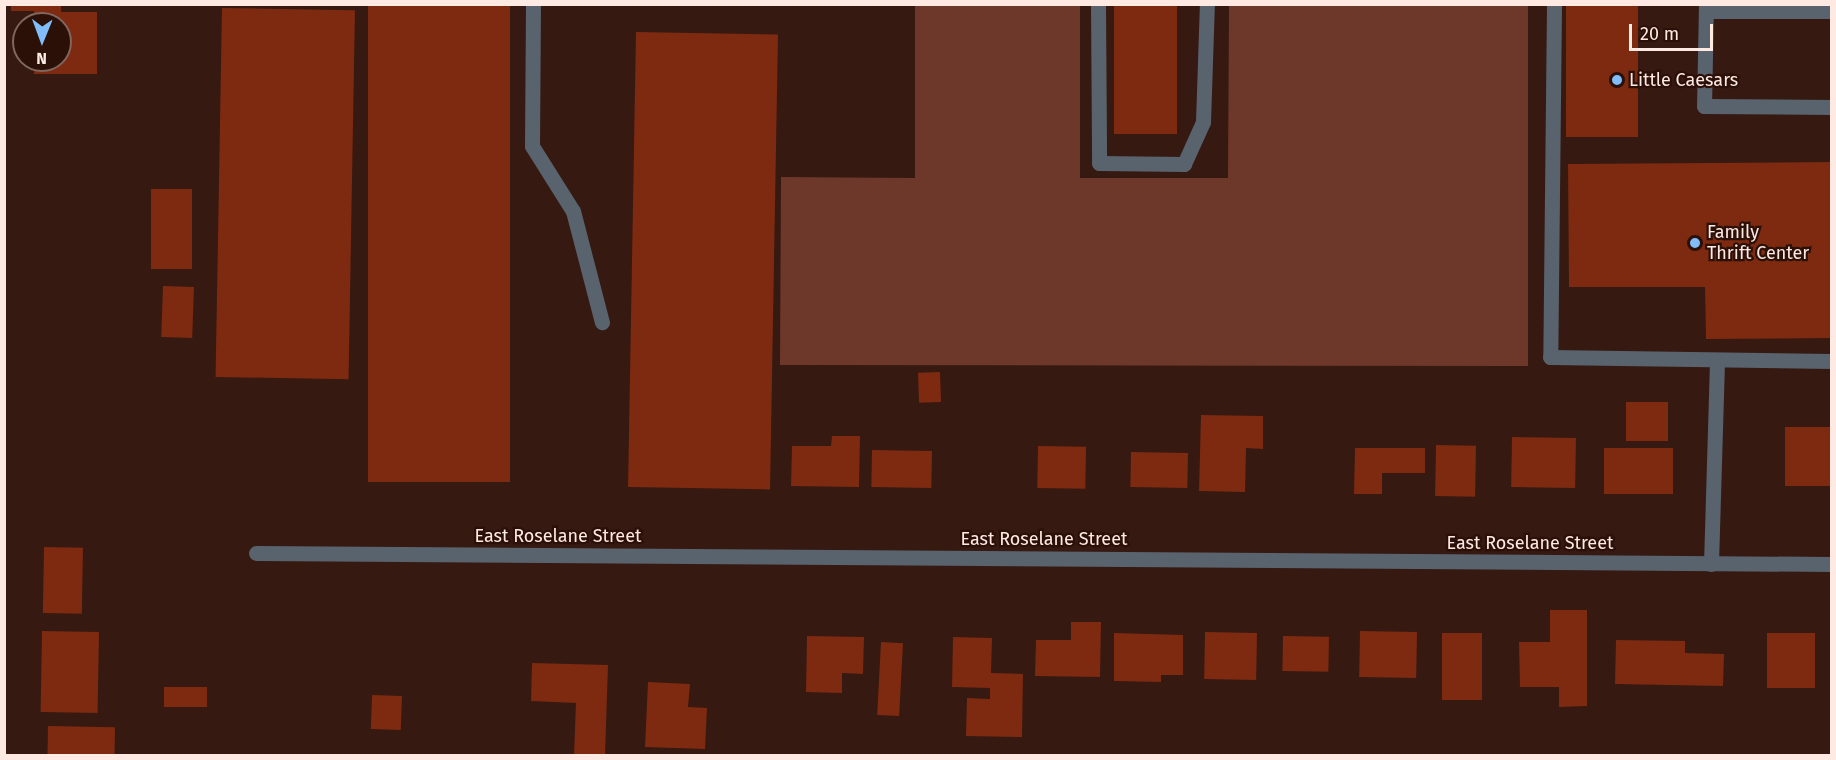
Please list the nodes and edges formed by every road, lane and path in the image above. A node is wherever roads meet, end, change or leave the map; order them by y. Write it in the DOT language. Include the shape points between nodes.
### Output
graph roads {
  1 [pos="533,4"];
  2 [pos="1098,4"];
  3 [pos="1207,4"];
  4 [pos="1554,4"];
  5 [pos="1706,8"];
  6 [pos="1832,11"];
  7 [pos="1832,107"];
  8 [pos="602,322"];
  9 [pos="1717,361"];
  10 [pos="1832,361"];
  11 [pos="256,553"];
  12 [pos="1711,564"];
  13 [pos="1832,564"];
  1 -- 8 [label="street" via="532,146 573,211"];
  2 -- 3 [label="street" via="1099,163 1173,164 1184,164 1203,122"];
  4 -- 9 [label="street" via="1550,357"];
  5 -- 6 [label="street"];
  5 -- 7 [label="street" via="1704,106"];
  9 -- 10 [label="street"];
  9 -- 12 [label="street"];
  11 -- 12 [label="street, East Roselane Street"];
  12 -- 13 [label="street, East Roselane Street"];
}
